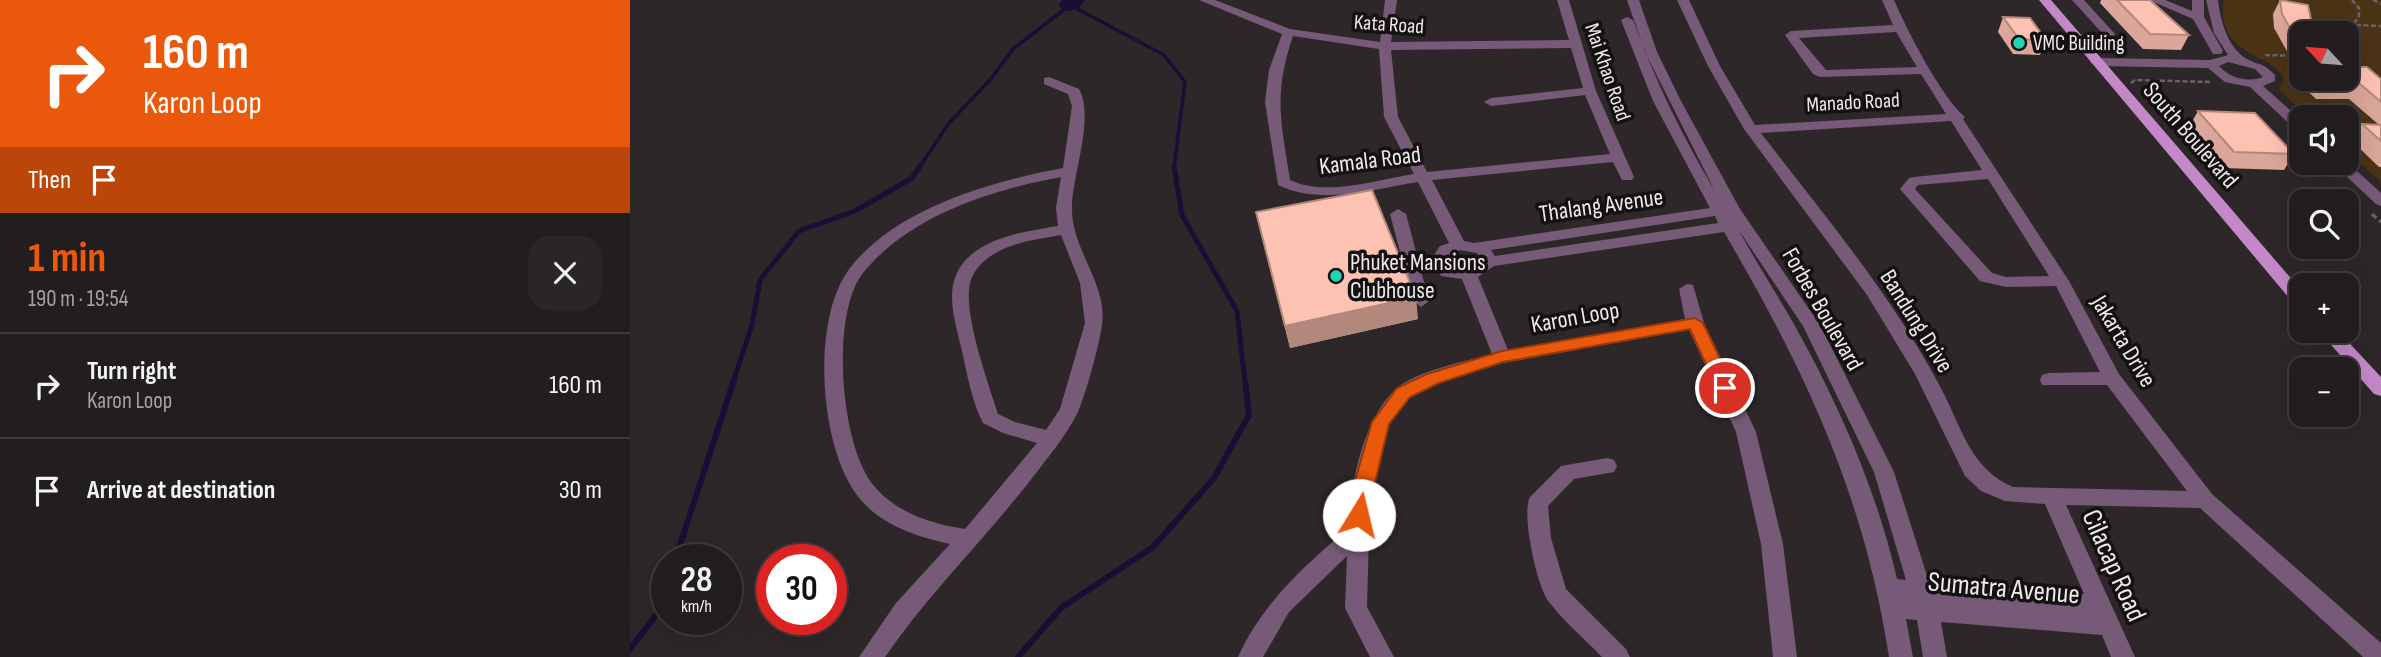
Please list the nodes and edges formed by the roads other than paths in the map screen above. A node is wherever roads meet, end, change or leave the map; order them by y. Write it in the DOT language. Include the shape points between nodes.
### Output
graph roads {
  1 [pos="1205,0"];
  2 [pos="1391,0"];
  3 [pos="1563,0"];
  4 [pos="1622,0"];
  5 [pos="1633,0"];
  6 [pos="1683,0"];
  7 [pos="1888,0"];
  8 [pos="2045,0"];
  9 [pos="2078,0"];
  10 [pos="2155,0"];
  11 [pos="2198,0"];
  12 [pos="2212,0"];
  13 [pos="2198,17"];
  14 [pos="1900,27"];
  15 [pos="1288,32"];
  16 [pos="2078,40"];
  17 [pos="1578,44"];
  18 [pos="1385,47"];
  19 [pos="2240,60"];
  20 [pos="2101,67"];
  21 [pos="2218,69"];
  22 [pos="1925,70"];
  23 [pos="1049,80"];
  24 [pos="2254,84"];
  25 [pos="1590,90"];
  26 [pos="1491,102"];
  27 [pos="1958,117"];
  28 [pos="2289,123"];
  29 [pos="1751,129"];
  30 [pos="1618,157"];
  31 [pos="1070,171"];
  32 [pos="1991,174"];
  33 [pos="2352,175"];
  34 [pos="1423,177"];
  35 [pos="1626,177"];
  36 [pos="2381,201"];
  37 [pos="1725,210"];
  38 [pos="1398,214"];
  39 [pos="1736,226"];
  40 [pos="1066,229"];
  41 [pos="1458,245"];
  42 [pos="1476,247"];
  43 [pos="1488,262"];
  44 [pos="1440,263"];
  45 [pos="1414,269"];
  46 [pos="1469,275"];
  47 [pos="2061,281"];
  48 [pos="2289,287"];
  49 [pos="1687,289"];
  50 [pos="1421,302"];
  51 [pos="1695,323"];
  52 [pos="2339,343"];
  53 [pos="1502,357"];
  54 [pos="2112,378"];
  55 [pos="2049,380"];
  56 [pos="2381,389"];
  57 [pos="1051,439"];
  58 [pos="1607,466"];
  59 [pos="2052,496"];
  60 [pos="2205,500"];
  61 [pos="1359,532"];
  62 [pos="967,538"];
  63 [pos="1891,598"];
  64 [pos="1925,601"];
  65 [pos="2105,616"];
  66 [pos="872,657"];
  67 [pos="1250,657"];
  68 [pos="1382,657"];
  69 [pos="1618,657"];
  70 [pos="1785,657"];
  71 [pos="1901,657"];
  72 [pos="1935,657"];
  73 [pos="2123,657"];
  74 [pos="2380,657"];
  1 -- 15 [label="street, Kata Road"];
  2 -- 18 [label="street"];
  3 -- 17 [label="street, Mai Khao Road"];
  4 -- 37 [label="street, Forbes Boulevard" via="1652,82"];
  5 -- 37 [label="street, Forbes Boulevard" via="1657,65"];
  6 -- 29 [label="street, Bandung Drive"];
  7 -- 14 [label="street, Jakarta Drive"];
  8 -- 16 [label="main road, South Boulevard"];
  9 -- 16 [label="street" via="2109,34 2108,39"];
  10 -- 13 [label="street"];
  11 -- 13 [label="street"];
  12 -- 19 [label="street" via="2219,34"];
  13 -- 21 [label="street"];
  14 -- 22 [label="street, Jakarta Drive"];
  14 -- 22 [label="street" via="1791,35 1824,74"];
  15 -- 18 [label="street, Kata Road"];
  15 -- 34 [label="street, Kamala Road" via="1275,70 1272,102 1283,182 1326,192"];
  16 -- 20 [label="main road, South Boulevard"];
  17 -- 18 [label="street, Kata Road"];
  17 -- 25 [label="street, Mai Khao Road"];
  18 -- 34 [label="street" via="1391,117"];
  19 -- 21 [label="street"];
  19 -- 24 [label="street" via="2270,74 2268,81"];
  20 -- 21 [label="street"];
  20 -- 48 [label="main road, South Boulevard"];
  21 -- 24 [label="street"];
  22 -- 27 [label="street, Jakarta Drive"];
  23 -- 31 [label="street" via="1073,92 1079,106"];
  24 -- 28 [label="street"];
  25 -- 26 [label="street"];
  25 -- 30 [label="street, Mai Khao Road"];
  27 -- 29 [label="street, Manado Road"];
  27 -- 32 [label="street, Jakarta Drive"];
  29 -- 59 [label="street, Bandung Drive" via="1873,292 1924,373 1972,470 1988,485 2012,495"];
  30 -- 34 [label="street, Kamala Road"];
  30 -- 35 [label="street, Mai Khao Road"];
  31 -- 40 [label="street"];
  31 -- 62 [label="street" via="1016,180 952,203 893,236 853,274 841,307 833,376 850,465 867,494 908,522"];
  32 -- 47 [label="street, Jakarta Drive"];
  32 -- 47 [label="street" via="1913,181 1907,189 1986,277 2018,283"];
  33 -- 36 [label="street"];
  34 -- 41 [label="street"];
  37 -- 39 [label="street, Forbes Boulevard"];
  37 -- 42 [label="street, Thalang Avenue"];
  38 -- 45 [label="street"];
  39 -- 43 [label="street, Thalang Avenue"];
  39 -- 63 [label="street, Forbes Boulevard" via="1858,477"];
  39 -- 64 [label="street, Forbes Boulevard" via="1811,325 1884,472"];
  40 -- 57 [label="street" via="1088,283 1094,323 1069,410"];
  40 -- 57 [label="street" via="990,249 971,264 961,285 970,350 990,418"];
  41 -- 42 [label="street"];
  41 -- 44 [label="street" via="1441,254"];
  42 -- 43 [label="street" via="1486,253"];
  43 -- 46 [label="street"];
  44 -- 45 [label="street"];
  44 -- 46 [label="street" via="1447,272"];
  45 -- 50 [label="street"];
  46 -- 53 [label="street"];
  47 -- 54 [label="street, Jakarta Drive"];
  49 -- 51 [label="street"];
  51 -- 53 [label="street, Karon Loop"];
  51 -- 70 [label="street" via="1745,432 1772,544"];
  52 -- 56 [label="main road"];
  53 -- 61 [label="street, Karon Loop" via="1404,393 1381,422 1360,498"];
  54 -- 55 [label="street"];
  54 -- 60 [label="street, Jakarta Drive"];
  57 -- 62 [label="street"];
  58 -- 69 [label="street" via="1567,472 1537,503 1540,538 1556,594"];
  59 -- 60 [label="street, Bandung Drive"];
  59 -- 65 [label="street, Cilacap Road"];
  60 -- 74 [label="street, Jakarta Drive"];
  61 -- 67 [label="street" via="1288,597"];
  61 -- 68 [label="street, Karon Loop" via="1356,608"];
  62 -- 66 [label="street" via="904,610"];
  63 -- 64 [label="street, Sumatra Avenue"];
  63 -- 71 [label="street, Forbes Boulevard"];
  64 -- 65 [label="street, Sumatra Avenue"];
  64 -- 72 [label="street, Forbes Boulevard"];
  65 -- 73 [label="street, Cilacap Road"];
}
